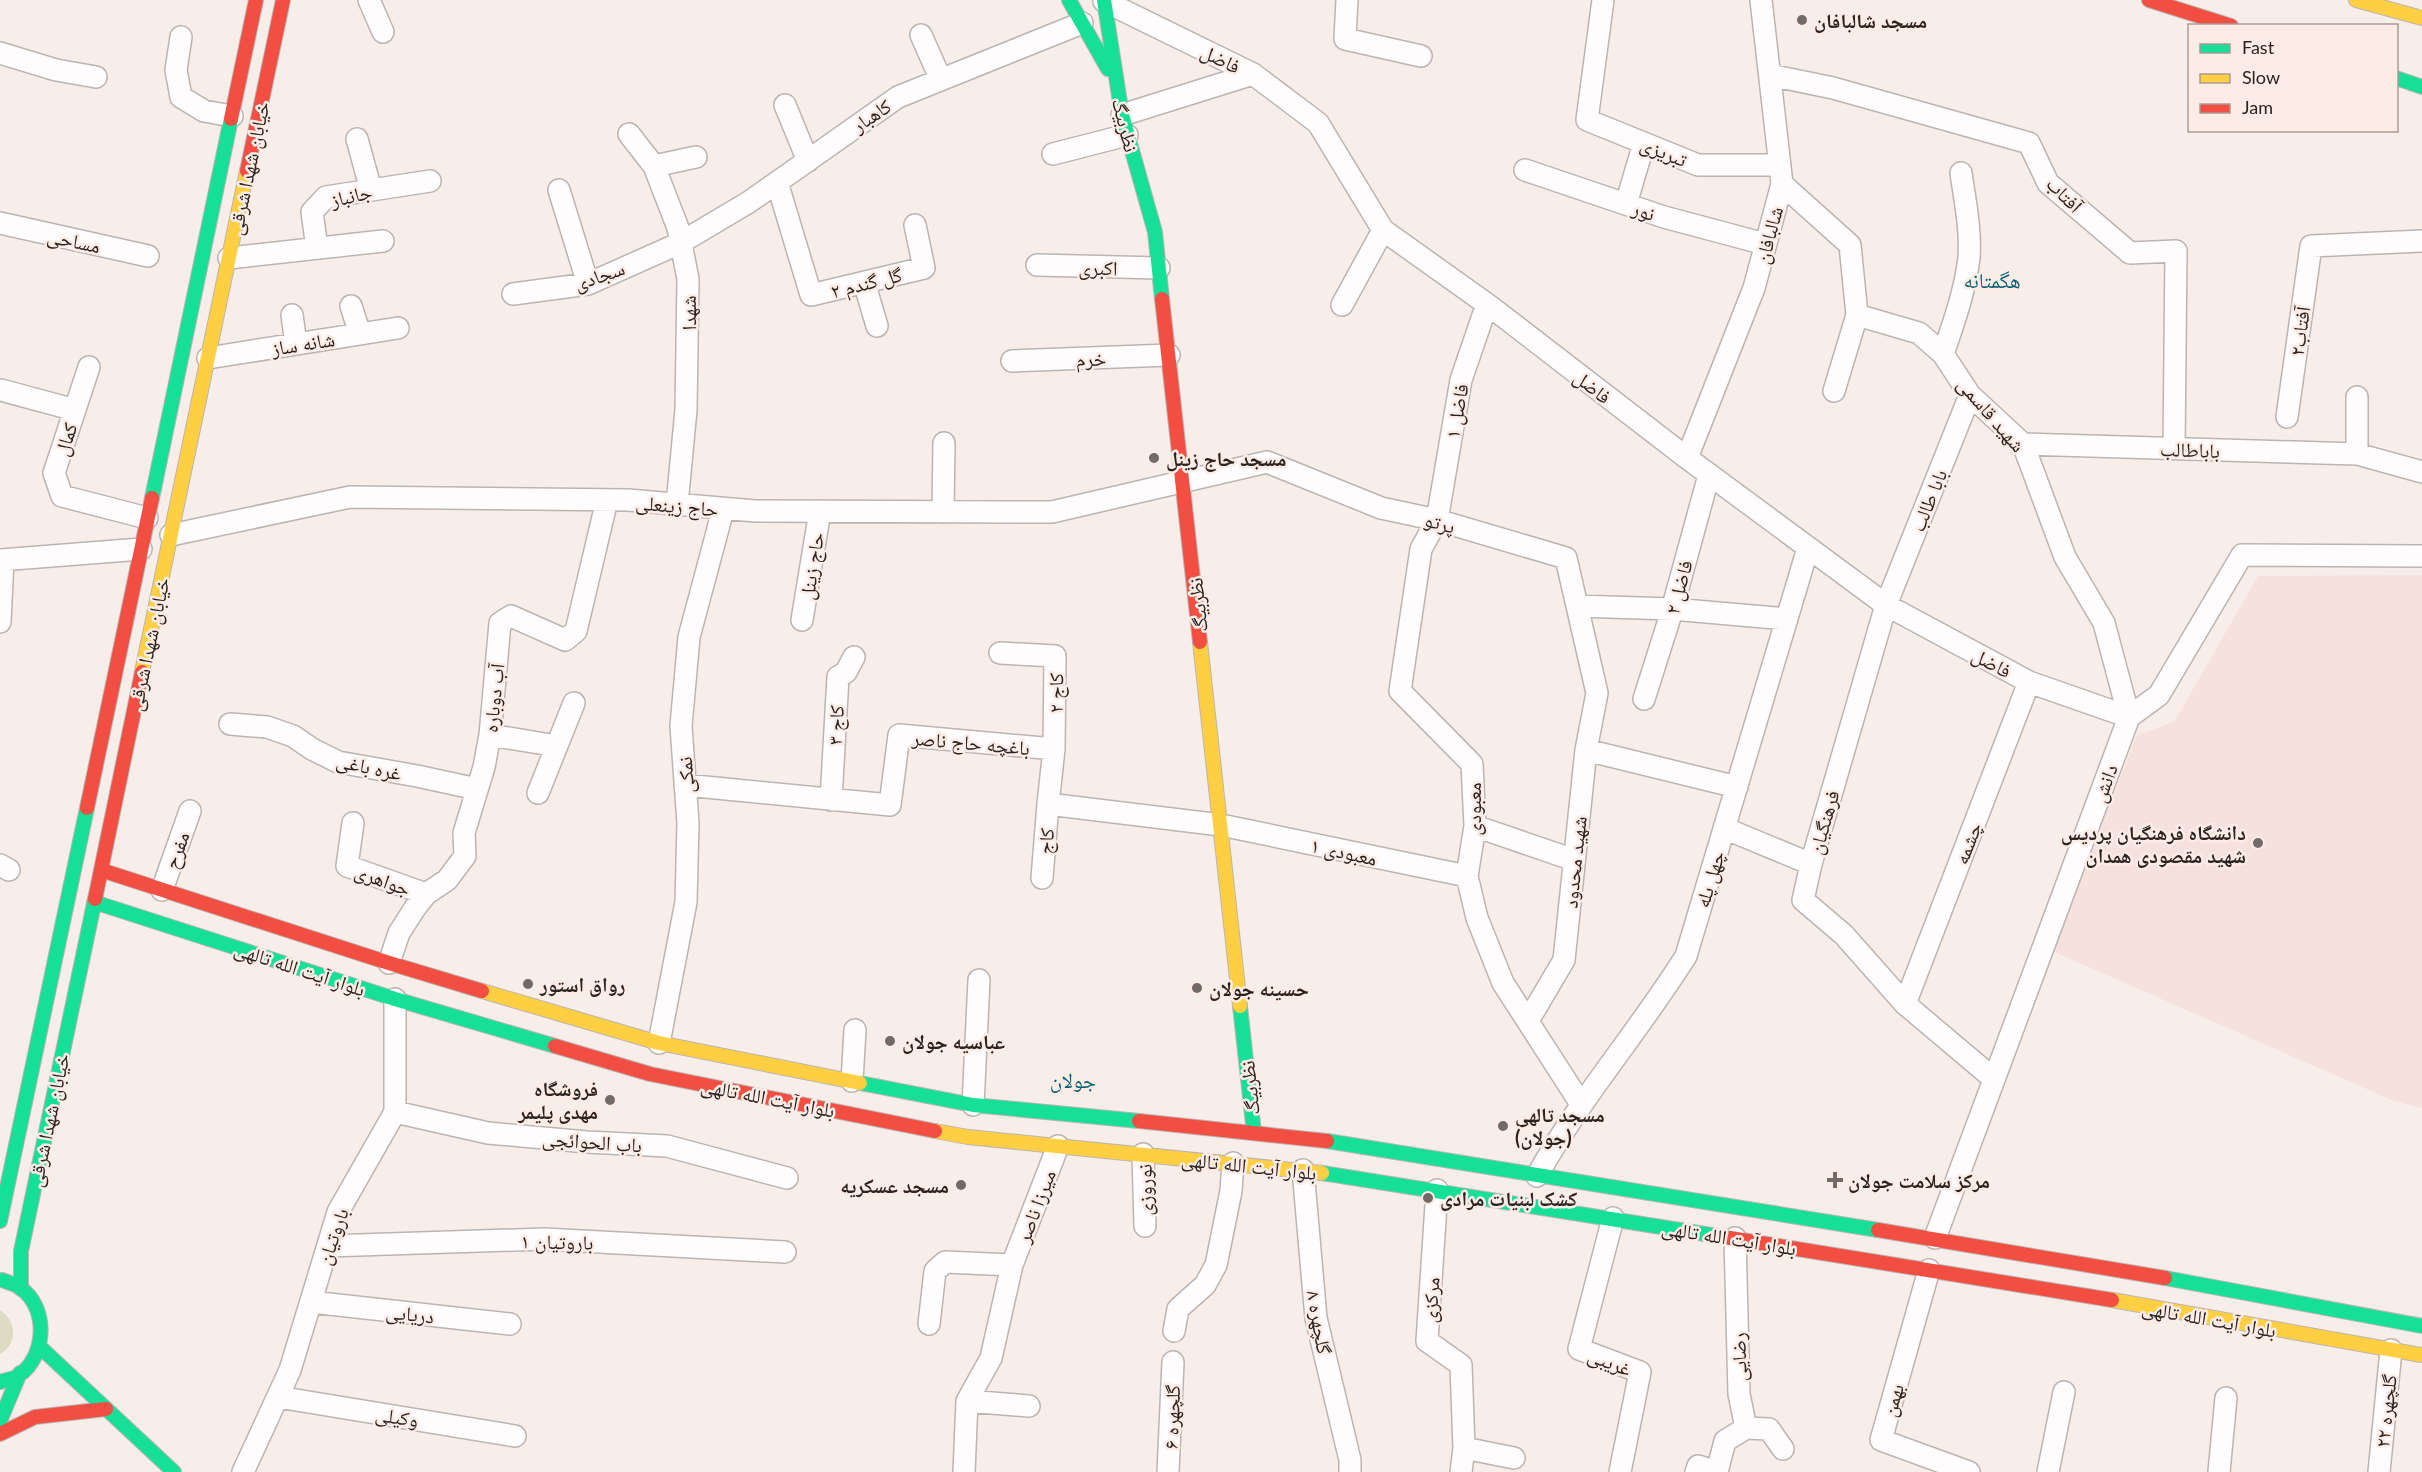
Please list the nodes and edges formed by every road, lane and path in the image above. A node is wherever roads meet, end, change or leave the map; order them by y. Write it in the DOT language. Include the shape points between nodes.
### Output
graph roads {
  1 [pos="256,0"];
  2 [pos="284,0"];
  3 [pos="369,0"];
  4 [pos="1069,0"];
  5 [pos="1347,0"];
  6 [pos="1602,0"];
  7 [pos="1761,0"];
  8 [pos="2149,0"];
  9 [pos="2356,0"];
  10 [pos="1104,1"];
  11 [pos="2422,18"];
  12 [pos="1082,23"];
  13 [pos="2225,24"];
  14 [pos="383,32"];
  15 [pos="921,35"];
  16 [pos="181,37"];
  17 [pos="0,53"];
  18 [pos="1421,56"];
  19 [pos="1253,74"];
  20 [pos="1770,75"];
  21 [pos="96,77"];
  22 [pos="2398,78"];
  23 [pos="941,80"];
  24 [pos="1116,82"];
  25 [pos="2422,87"];
  26 [pos="785,105"];
  27 [pos="232,116"];
  28 [pos="1125,125"];
  29 [pos="629,134"];
  30 [pos="357,139"];
  31 [pos="1644,143"];
  32 [pos="1053,154"];
  33 [pos="696,157"];
  34 [pos="808,160"];
  35 [pos="654,166"];
  36 [pos="1525,170"];
  37 [pos="1961,173"];
  38 [pos="1781,175"];
  39 [pos="430,181"];
  40 [pos="777,182"];
  41 [pos="371,190"];
  42 [pos="559,190"];
  43 [pos="1626,204"];
  44 [pos="0,224"];
  45 [pos="915,225"];
  46 [pos="1383,230"];
  47 [pos="383,242"];
  48 [pos="2422,242"];
  49 [pos="680,243"];
  50 [pos="1765,244"];
  51 [pos="317,248"];
  52 [pos="148,256"];
  53 [pos="229,258"];
  54 [pos="1037,265"];
  55 [pos="1159,268"];
  56 [pos="864,282"];
  57 [pos="588,284"];
  58 [pos="513,294"];
  59 [pos="1486,304"];
  60 [pos="1342,305"];
  61 [pos="351,306"];
  62 [pos="292,315"];
  63 [pos="1857,315"];
  64 [pos="877,326"];
  65 [pos="398,328"];
  66 [pos="360,334"];
  67 [pos="296,344"];
  68 [pos="1944,354"];
  69 [pos="1169,355"];
  70 [pos="208,358"];
  71 [pos="1012,361"];
  72 [pos="89,367"];
  73 [pos="1,390"];
  74 [pos="1834,391"];
  75 [pos="1970,395"];
  76 [pos="2357,397"];
  77 [pos="75,410"];
  78 [pos="2287,417"];
  79 [pos="944,443"];
  80 [pos="2023,444"];
  81 [pos="2174,448"];
  82 [pos="2357,454"];
  83 [pos="1687,458"];
  84 [pos="2422,472"];
  85 [pos="1709,474"];
  86 [pos="1183,481"];
  87 [pos="607,500"];
  88 [pos="677,504"];
  89 [pos="723,510"];
  90 [pos="820,512"];
  91 [pos="943,512"];
  92 [pos="147,518"];
  93 [pos="1437,520"];
  94 [pos="171,535"];
  95 [pos="1808,548"];
  96 [pos="141,549"];
  97 [pos="2422,556"];
  98 [pos="2,560"];
  99 [pos="1886,605"];
  100 [pos="1577,606"];
  101 [pos="1672,609"];
  102 [pos="1787,619"];
  103 [pos="802,620"];
  104 [pos="0,622"];
  105 [pos="1000,653"];
  106 [pos="854,657"];
  107 [pos="2029,682"];
  108 [pos="1597,693"];
  109 [pos="1644,699"];
  110 [pos="574,703"];
  111 [pos="2129,717"];
  112 [pos="230,724"];
  113 [pos="490,735"];
  114 [pos="557,746"];
  115 [pos="1054,749"];
  116 [pos="1586,750"];
  117 [pos="685,785"];
  118 [pos="1737,787"];
  119 [pos="477,789"];
  120 [pos="538,793"];
  121 [pos="831,800"];
  122 [pos="1048,804"];
  123 [pos="190,810"];
  124 [pos="353,823"];
  125 [pos="1221,825"];
  126 [pos="1475,826"];
  127 [pos="1724,828"];
  128 [pos="1574,860"];
  129 [pos="1810,864"];
  130 [pos="101,870"];
  131 [pos="1467,876"];
  132 [pos="1042,878"];
  133 [pos="162,890"];
  134 [pos="426,894"];
  135 [pos="94,902"];
  136 [pos="389,963"];
  137 [pos="979,980"];
  138 [pos="395,999"];
  139 [pos="1905,1004"];
  140 [pos="1528,1021"];
  141 [pos="855,1030"];
  142 [pos="659,1043"];
  143 [pos="1994,1079"];
  144 [pos="852,1081"];
  145 [pos="1581,1104"];
  146 [pos="395,1112"];
  147 [pos="971,1121"];
  148 [pos="1254,1133"];
  149 [pos="1059,1146"];
  150 [pos="1143,1154"];
  151 [pos="1233,1163"];
  152 [pos="1303,1170"];
  153 [pos="787,1178"];
  154 [pos="1437,1190"];
  155 [pos="1535,1191"];
  156 [pos="1612,1218"];
  157 [pos="0,1221"];
  158 [pos="1144,1227"];
  159 [pos="1735,1238"];
  160 [pos="1935,1238"];
  161 [pos="328,1246"];
  162 [pos="785,1252"];
  163 [pos="1012,1265"];
  164 [pos="1929,1270"];
  165 [pos="0,1280"];
  166 [pos="21,1288"];
  167 [pos="311,1302"];
  168 [pos="510,1324"];
  169 [pos="929,1324"];
  170 [pos="2422,1326"];
  171 [pos="1174,1331"];
  172 [pos="40,1347"];
  173 [pos="2391,1350"];
  174 [pos="2422,1356"];
  175 [pos="1173,1362"];
  176 [pos="20,1373"];
  177 [pos="0,1382"];
  178 [pos="2064,1392"];
  179 [pos="278,1397"];
  180 [pos="2226,1398"];
  181 [pos="967,1401"];
  182 [pos="1029,1406"];
  183 [pos="106,1409"];
  184 [pos="0,1421"];
  185 [pos="1746,1428"];
  186 [pos="0,1434"];
  187 [pos="515,1436"];
  188 [pos="1464,1448"];
  189 [pos="1783,1449"];
  190 [pos="1514,1458"];
  191 [pos="174,1472"];
  192 [pos="243,1472"];
  193 [pos="964,1472"];
  194 [pos="1168,1472"];
  195 [pos="1350,1472"];
  196 [pos="1461,1472"];
  197 [pos="1620,1472"];
  198 [pos="1696,1472"];
  199 [pos="1969,1472"];
  200 [pos="2048,1472"];
  201 [pos="2219,1472"];
  202 [pos="2379,1472"];
  1 -- 27 [label="main road, خیابان شهدا شرقی"];
  2 -- 53 [label="main road, خیابان شهدا شرقی"];
  3 -- 14 [label="street"];
  4 -- 12 [label="main road, نظربیگ"];
  5 -- 18 [label="street" via="1345,39"];
  6 -- 31 [label="street, تبریزی" via="1587,120"];
  7 -- 20 [label="street, شالبافان"];
  8 -- 13 [label="main road"];
  9 -- 11 [label="main road"];
  10 -- 19 [label="street, فاضل"];
  10 -- 24 [label="main road, نظربیگ"];
  12 -- 23 [label="street, کاهبار"];
  12 -- 24 [label="main road, نظربیگ"];
  15 -- 23 [label="street"];
  16 -- 27 [label="street" via="176,70 181,97 204,111"];
  17 -- 21 [label="street"];
  19 -- 28 [label="street"];
  19 -- 46 [label="street, فاضل" via="1318,123"];
  20 -- 38 [label="street, شالبافان"];
  20 -- 81 [label="street, آفتاب" via="1833,88 2029,143 2048,183 2130,253 2176,251"];
  22 -- 25 [label="main road"];
  23 -- 34 [label="street, کاهبار" via="898,97"];
  24 -- 28 [label="main road, نظربیگ"];
  26 -- 34 [label="street"];
  27 -- 92 [label="main road, خیابان شهدا شرقی"];
  28 -- 32 [label="street"];
  28 -- 55 [label="main road, نظربیگ" via="1155,232"];
  29 -- 35 [label="street, شهدا"];
  30 -- 41 [label="street"];
  31 -- 38 [label="street, تبریزی" via="1698,165"];
  31 -- 43 [label="street"];
  33 -- 35 [label="street"];
  34 -- 40 [label="street, کاهبار"];
  35 -- 49 [label="street, شهدا"];
  36 -- 43 [label="street, نور"];
  37 -- 68 [label="street" via="1969,258"];
  38 -- 50 [label="street, شالبافان"];
  38 -- 63 [label="street" via="1850,244"];
  39 -- 41 [label="street, جانباز"];
  40 -- 49 [label="street, کاهبار"];
  40 -- 56 [label="street, گل گندم ۲" via="811,296"];
  41 -- 51 [label="street, جانباز" via="326,197 312,212"];
  42 -- 57 [label="street"];
  43 -- 50 [label="street, نور"];
  44 -- 52 [label="street, مساحی"];
  45 -- 56 [label="street, گل گندم ۲" via="924,268"];
  46 -- 59 [label="street, فاضل"];
  46 -- 60 [label="street"];
  47 -- 51 [label="street"];
  48 -- 78 [label="street, آفتاب۲" via="2311,246"];
  49 -- 57 [label="street, سجادی"];
  49 -- 88 [label="street, شهدا" via="688,279 688,352"];
  50 -- 83 [label="street, شالبافان" via="1754,288"];
  51 -- 53 [label="street"];
  53 -- 70 [label="main road, خیابان شهدا شرقی"];
  54 -- 55 [label="street, اکبری"];
  55 -- 69 [label="main road, نظربیگ"];
  56 -- 64 [label="street"];
  57 -- 58 [label="street, سجادی"];
  59 -- 83 [label="street, فاضل"];
  59 -- 93 [label="street, فاضل ۱" via="1461,380"];
  61 -- 66 [label="street"];
  62 -- 67 [label="street"];
  63 -- 68 [label="street, شهید قاسمی" via="1918,333"];
  63 -- 74 [label="street"];
  65 -- 66 [label="street, شانه ساز"];
  66 -- 67 [label="street, شانه ساز"];
  67 -- 70 [label="street, شانه ساز"];
  68 -- 75 [label="street, شهید قاسمی"];
  69 -- 71 [label="street, خرم"];
  69 -- 86 [label="main road, نظربیگ"];
  70 -- 94 [label="main road, خیابان شهدا شرقی"];
  72 -- 77 [label="street, کمال"];
  73 -- 77 [label="street"];
  75 -- 80 [label="street, شهید قاسمی"];
  75 -- 99 [label="street, بابا طالب"];
  76 -- 82 [label="street"];
  77 -- 92 [label="street, کمال" via="54,473 62,496"];
  79 -- 91 [label="street"];
  80 -- 81 [label="street, باباطالب"];
  80 -- 111 [label="street, شهید قاسمی" via="2065,556 2104,623"];
  81 -- 82 [label="street, باباطالب"];
  82 -- 84 [label="street, باباطالب"];
  83 -- 85 [label="street, فاضل"];
  85 -- 95 [label="street, فاضل"];
  85 -- 101 [label="street, فاضل ۲"];
  86 -- 91 [label="street, حاج زینعلی" via="1052,512"];
  86 -- 93 [label="street, پرتو" via="1267,462 1381,508"];
  86 -- 125 [label="main road, نظربیگ"];
  87 -- 88 [label="street, حاج زینعلی"];
  87 -- 94 [label="street, حاج زینعلی" via="351,497"];
  87 -- 113 [label="street, آب دوباره" via="576,631 565,640 512,616 500,623"];
  88 -- 89 [label="street, حاج زینعلی"];
  89 -- 90 [label="street, حاج زینعلی"];
  89 -- 117 [label="street, نمکی" via="689,637 681,726"];
  90 -- 91 [label="street, حاج زینعلی"];
  90 -- 103 [label="street, حاج زینل"];
  92 -- 96 [label="main road, خیابان شهدا شرقی"];
  93 -- 100 [label="street, پرتو" via="1566,558"];
  93 -- 126 [label="street, معبودی" via="1420,549 1400,691 1472,764"];
  94 -- 130 [label="main road, خیابان شهدا شرقی"];
  95 -- 99 [label="street, فاضل"];
  95 -- 102 [label="street, چهل پله"];
  96 -- 98 [label="street"];
  96 -- 157 [label="main road, خیابان شهدا شرقی"];
  97 -- 111 [label="street" via="2242,555 2159,695"];
  98 -- 104 [label="street"];
  99 -- 107 [label="street, فاضل"];
  99 -- 129 [label="street, فرهنگیان"];
  100 -- 101 [label="street"];
  100 -- 108 [label="street, پرتو"];
  101 -- 102 [label="street"];
  101 -- 109 [label="street, فاضل ۲"];
  102 -- 118 [label="street, چهل پله"];
  105 -- 115 [label="street, کاج ۲" via="1055,656"];
  106 -- 121 [label="street, کاج ۳" via="846,672 838,677"];
  107 -- 111 [label="street, فاضل"];
  107 -- 139 [label="street, چشمه"];
  108 -- 116 [label="street, شهید محدود"];
  110 -- 114 [label="street"];
  111 -- 143 [label="street, دانش"];
  112 -- 119 [label="street, غره باغی" via="267,727 293,736 338,762"];
  113 -- 114 [label="street"];
  113 -- 119 [label="street, آب دوباره"];
  114 -- 120 [label="street"];
  115 -- 121 [label="street, باغچه حاج ناصر" via="899,735 890,805"];
  115 -- 122 [label="street, باغچه حاج ناصر"];
  116 -- 118 [label="street"];
  116 -- 128 [label="street, شهید محدود"];
  117 -- 121 [label="street, باغچه حاج ناصر"];
  117 -- 142 [label="street, نمکی" via="686,902"];
  118 -- 127 [label="street, چهل پله"];
  119 -- 134 [label="street, آب دوباره" via="464,833 465,856 447,880"];
  122 -- 125 [label="street"];
  122 -- 132 [label="street, کاج"];
  123 -- 133 [label="street, مفرح"];
  124 -- 134 [label="street, جواهری" via="347,866"];
  125 -- 131 [label="street, معبودی ۱"];
  125 -- 148 [label="main road, نظربیگ"];
  126 -- 128 [label="street"];
  126 -- 131 [label="street, معبودی"];
  127 -- 129 [label="street"];
  127 -- 145 [label="street, چهل پله" via="1686,956"];
  128 -- 140 [label="street, شهید محدود" via="1564,960"];
  129 -- 139 [label="street, فرهنگیان" via="1803,900 1844,935"];
  130 -- 133 [label="main road, بلوار آیت الله تالهی"];
  130 -- 135 [label="main road, خیابان شهدا شرقی"];
  131 -- 140 [label="street, معبودی" via="1477,918 1503,983"];
  133 -- 136 [label="main road, بلوار آیت الله تالهی"];
  134 -- 136 [label="street, آب دوباره" via="399,933"];
  135 -- 138 [label="main road, بلوار آیت الله تالهی"];
  135 -- 166 [label="main road, خیابان شهدا شرقی" via="21,1251"];
  136 -- 138 [label="main road"];
  136 -- 142 [label="main road, بلوار آیت الله تالهی"];
  137 -- 147 [label="street"];
  138 -- 146 [label="street, باروتیان"];
  138 -- 147 [label="main road, بلوار آیت الله تالهی" via="650,1074"];
  139 -- 143 [label="street"];
  140 -- 145 [label="street, معبودی"];
  141 -- 144 [label="street"];
  142 -- 144 [label="main road, بلوار آیت الله تالهی"];
  143 -- 160 [label="street, دانش"];
  144 -- 147 [label="main road, بلوار آیت الله تالهی"];
  145 -- 155 [label="street, چهل پله" via="1553,1148"];
  146 -- 153 [label="street, باب الحوائجی" via="488,1133 667,1146"];
  146 -- 161 [label="street, باروتیان" via="338,1212"];
  147 -- 148 [label="main road, بلوار آیت الله تالهی"];
  147 -- 149 [label="main road, بلوار آیت الله تالهی"];
  148 -- 155 [label="main road, بلوار آیت الله تالهی" via="1308,1138"];
  149 -- 150 [label="main road, بلوار آیت الله تالهی"];
  149 -- 163 [label="street, میرزا ناصر"];
  150 -- 151 [label="main road, بلوار آیت الله تالهی"];
  150 -- 158 [label="street, نوروزی"];
  151 -- 152 [label="main road, بلوار آیت الله تالهی"];
  151 -- 171 [label="street" via="1216,1265 1204,1285 1178,1309"];
  152 -- 154 [label="main road, بلوار آیت الله تالهی"];
  152 -- 195 [label="street, گلچهره ۸" via="1317,1318"];
  154 -- 155 [label="main road, بلوار آیت الله تالهی"];
  154 -- 188 [label="street, مرکزی" via="1427,1341 1461,1365"];
  155 -- 156 [label="main road, بلوار آیت الله تالهی"];
  155 -- 160 [label="main road, بلوار آیت الله تالهی" via="1618,1186"];
  156 -- 159 [label="main road, بلوار آیت الله تالهی"];
  156 -- 197 [label="street, غریبی" via="1579,1349 1640,1372"];
  159 -- 164 [label="main road, بلوار آیت الله تالهی"];
  159 -- 185 [label="street, رضایی" via="1740,1394"];
  160 -- 170 [label="main road, بلوار آیت الله تالهی"];
  161 -- 162 [label="street, ۱ باروتیان" via="544,1239"];
  161 -- 167 [label="street, باروتیان"];
  163 -- 169 [label="street" via="945,1262 935,1271"];
  163 -- 181 [label="street, میرزا ناصر" via="991,1358"];
  164 -- 173 [label="main road, بلوار آیت الله تالهی"];
  164 -- 199 [label="street, بهمن" via="1881,1440"];
  165 -- 166 [label="main road"];
  166 -- 172 [label="main road" via="40,1315"];
  167 -- 168 [label="street, دریایی"];
  167 -- 179 [label="street, باروتیان"];
  172 -- 176 [label="main road"];
  172 -- 183 [label="main road"];
  173 -- 174 [label="main road, بلوار آیت الله تالهی"];
  173 -- 202 [label="street, گلچهره ۲۲"];
  175 -- 194 [label="street, گلچهره ۶"];
  176 -- 177 [label="main road"];
  176 -- 184 [label="main road"];
  178 -- 200 [label="street"];
  179 -- 187 [label="street, وکیلی"];
  179 -- 192 [label="street, باروتیان"];
  180 -- 201 [label="street"];
  181 -- 182 [label="street"];
  181 -- 193 [label="street"];
  183 -- 186 [label="main road" via="35,1417"];
  183 -- 191 [label="main road"];
  185 -- 189 [label="street" via="1769,1429"];
  185 -- 198 [label="street" via="1725,1441 1717,1472 1698,1466"];
  188 -- 190 [label="street"];
  188 -- 196 [label="street"];
}
